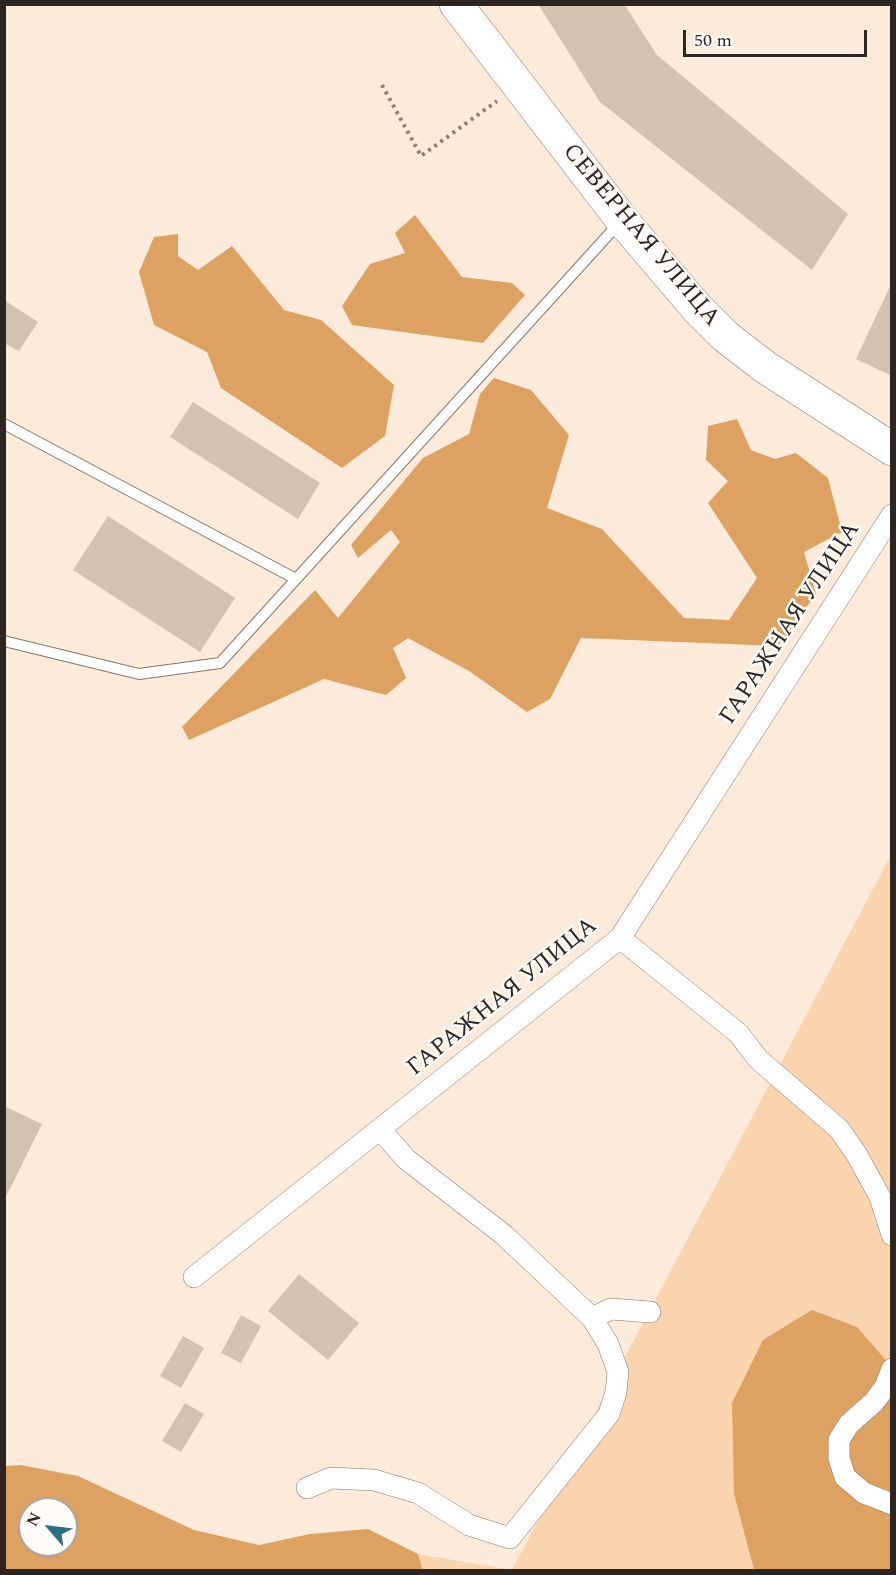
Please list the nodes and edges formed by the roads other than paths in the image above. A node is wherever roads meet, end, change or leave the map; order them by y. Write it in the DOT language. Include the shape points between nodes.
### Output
graph roads {
  1 [pos="456,4"];
  2 [pos="622,220"];
  3 [pos="4,424"];
  4 [pos="891,449"];
  5 [pos="891,515"];
  6 [pos="296,579"];
  7 [pos="4,641"];
  8 [pos="620,938"];
  9 [pos="380,1129"];
  10 [pos="891,1235"];
  11 [pos="194,1277"];
  12 [pos="650,1312"];
  13 [pos="592,1318"];
  14 [pos="891,1369"];
  15 [pos="307,1488"];
  16 [pos="891,1504"];
  1 -- 2 [label="main road, СЕВЕРНАЯ УЛИЦА"];
  2 -- 4 [label="main road, СЕВЕРНАЯ УЛИЦА" via="726,336 765,367"];
  2 -- 6 [label="lane"];
  3 -- 6 [label="lane"];
  5 -- 8 [label="street, ГАРАЖНАЯ УЛИЦА"];
  6 -- 7 [label="lane" via="220,663 139,674"];
  8 -- 9 [label="street, ГАРАЖНАЯ УЛИЦА"];
  8 -- 10 [label="street" via="738,1033 758,1059 839,1130 880,1197"];
  9 -- 11 [label="street, ГАРАЖНАЯ УЛИЦА"];
  9 -- 13 [label="street" via="406,1159 504,1235"];
  12 -- 13 [label="street" via="611,1309"];
  13 -- 15 [label="street" via="608,1344 618,1372 609,1414 510,1539 469,1525 418,1493 374,1480 331,1478"];
  14 -- 16 [label="street" via="885,1387 839,1440 845,1477 864,1493"];
}
